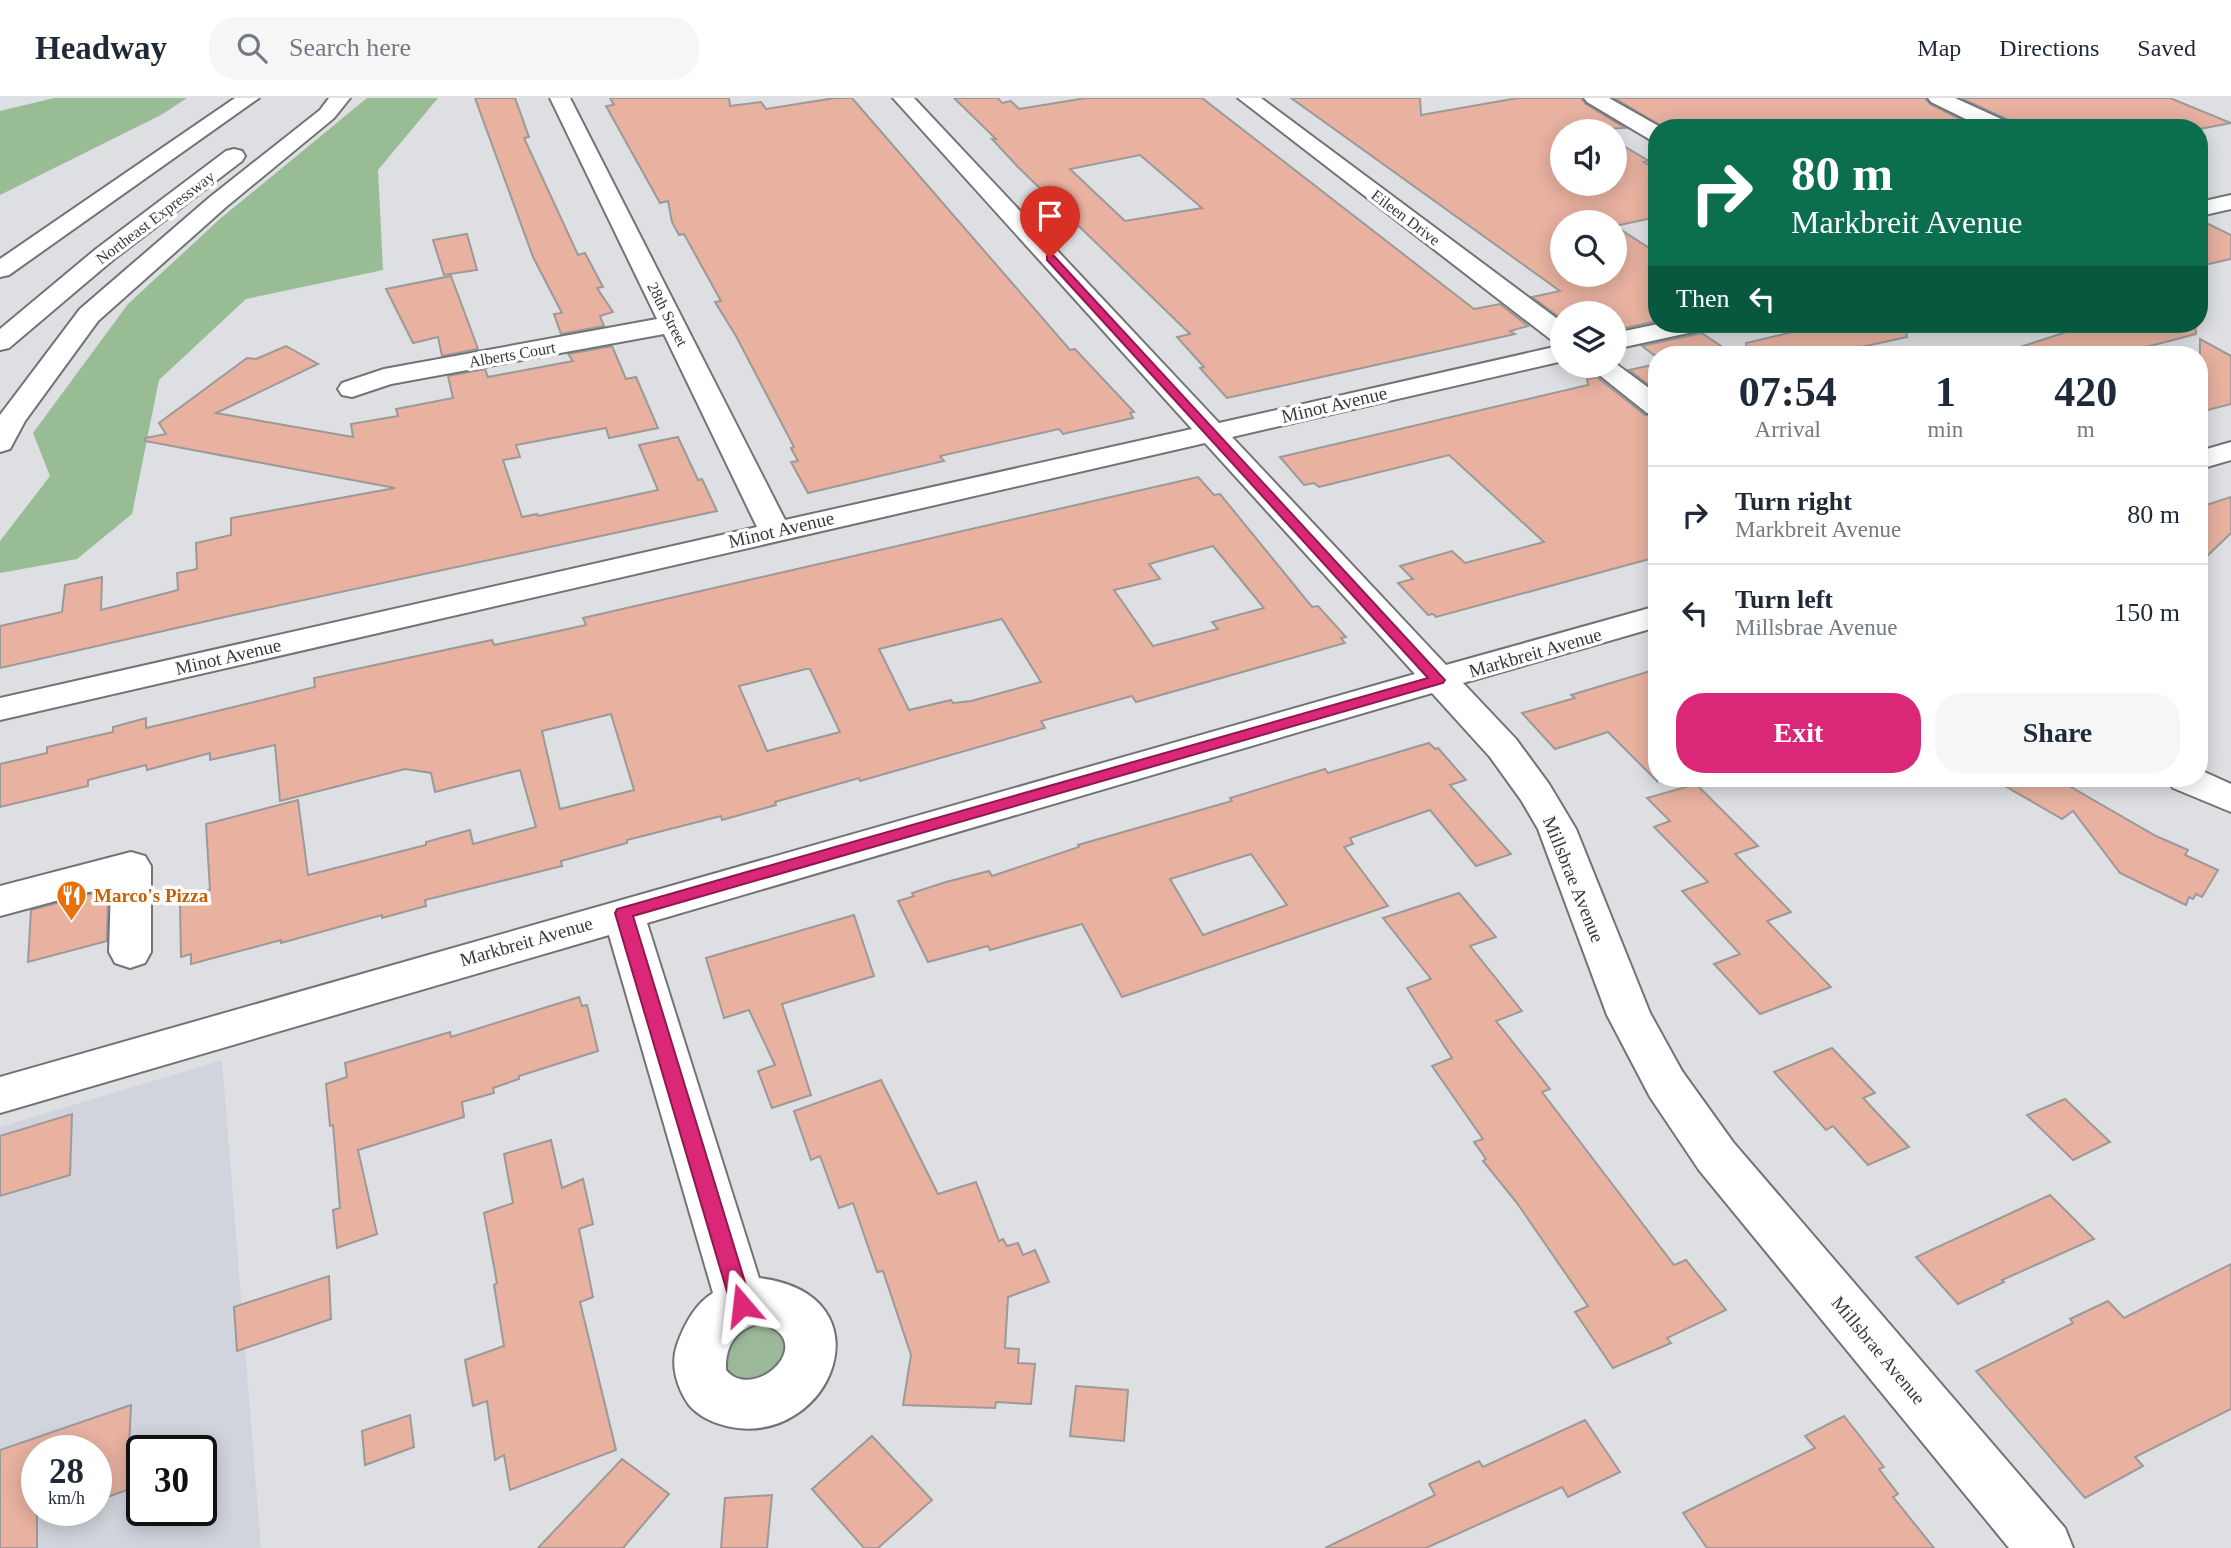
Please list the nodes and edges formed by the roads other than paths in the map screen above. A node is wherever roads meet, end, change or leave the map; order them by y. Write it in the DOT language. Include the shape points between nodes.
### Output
graph roads {
  1 [pos="248,98"];
  2 [pos="316,98"];
  3 [pos="340,98"];
  4 [pos="560,98"];
  5 [pos="902,98"];
  6 [pos="1248,98"];
  7 [pos="1594,98"];
  8 [pos="1937,98"];
  9 [pos="1982,119"];
  10 [pos="274,128"];
  11 [pos="1648,129"];
  12 [pos="253,143"];
  13 [pos="2231,202"];
  14 [pos="2208,207"];
  15 [pos="0,270"];
  16 [pos="673,324"];
  17 [pos="1550,326"];
  18 [pos="1652,333"];
  19 [pos="1627,338"];
  20 [pos="0,342"];
  21 [pos="1550,356"];
  22 [pos="1618,378"];
  23 [pos="352,389"];
  24 [pos="1648,400"];
  25 [pos="1210,432"];
  26 [pos="0,443"];
  27 [pos="2231,451"];
  28 [pos="2208,458"];
  29 [pos="775,531"];
  30 [pos="1648,620"];
  31 [pos="1437,680"];
  32 [pos="0,709"];
  33 [pos="2204,787"];
  34 [pos="2231,799"];
  35 [pos="0,901"];
  36 [pos="623,913"];
  37 [pos="130,952"];
  38 [pos="0,1095"];
  39 [pos="742,1305"];
  40 [pos="2045,1548"];
  1 -- 15 [label="main road"];
  2 -- 10 [label="main road"];
  3 -- 26 [label="main road" via="327,114 89,315 11,419"];
  4 -- 16 [label="main road, 28th Street"];
  5 -- 25 [label="main road, Millsbrae Avenue"];
  6 -- 17 [label="main road, Eileen Drive"];
  7 -- 11 [label="main road"];
  8 -- 9 [label="main road"];
  12 -- 20 [label="main road, Northeast Expressway" via="105,254"];
  13 -- 14 [label="main road"];
  16 -- 23 [label="main road, Alberts Court" via="384,377"];
  16 -- 29 [label="main road, 28th Street"];
  18 -- 19 [label="main road"];
  21 -- 25 [label="main road, Minot Avenue"];
  22 -- 24 [label="main road"];
  25 -- 29 [label="main road, Minot Avenue"];
  25 -- 31 [label="main road, Millsbrae Avenue"];
  27 -- 28 [label="main road"];
  29 -- 32 [label="main road, Minot Avenue"];
  30 -- 31 [label="main road, Markbreit Avenue"];
  31 -- 36 [label="main road, Markbreit Avenue"];
  31 -- 40 [label="main road, Millsbrae Avenue" via="1503,748 1536,793 1557,829 1629,1015 1666,1084 1709,1146"];
  33 -- 34 [label="main road"];
  35 -- 37 [label="main road" via="131,866"];
  36 -- 38 [label="main road, Markbreit Avenue"];
  36 -- 39 [label="main road"];
}
